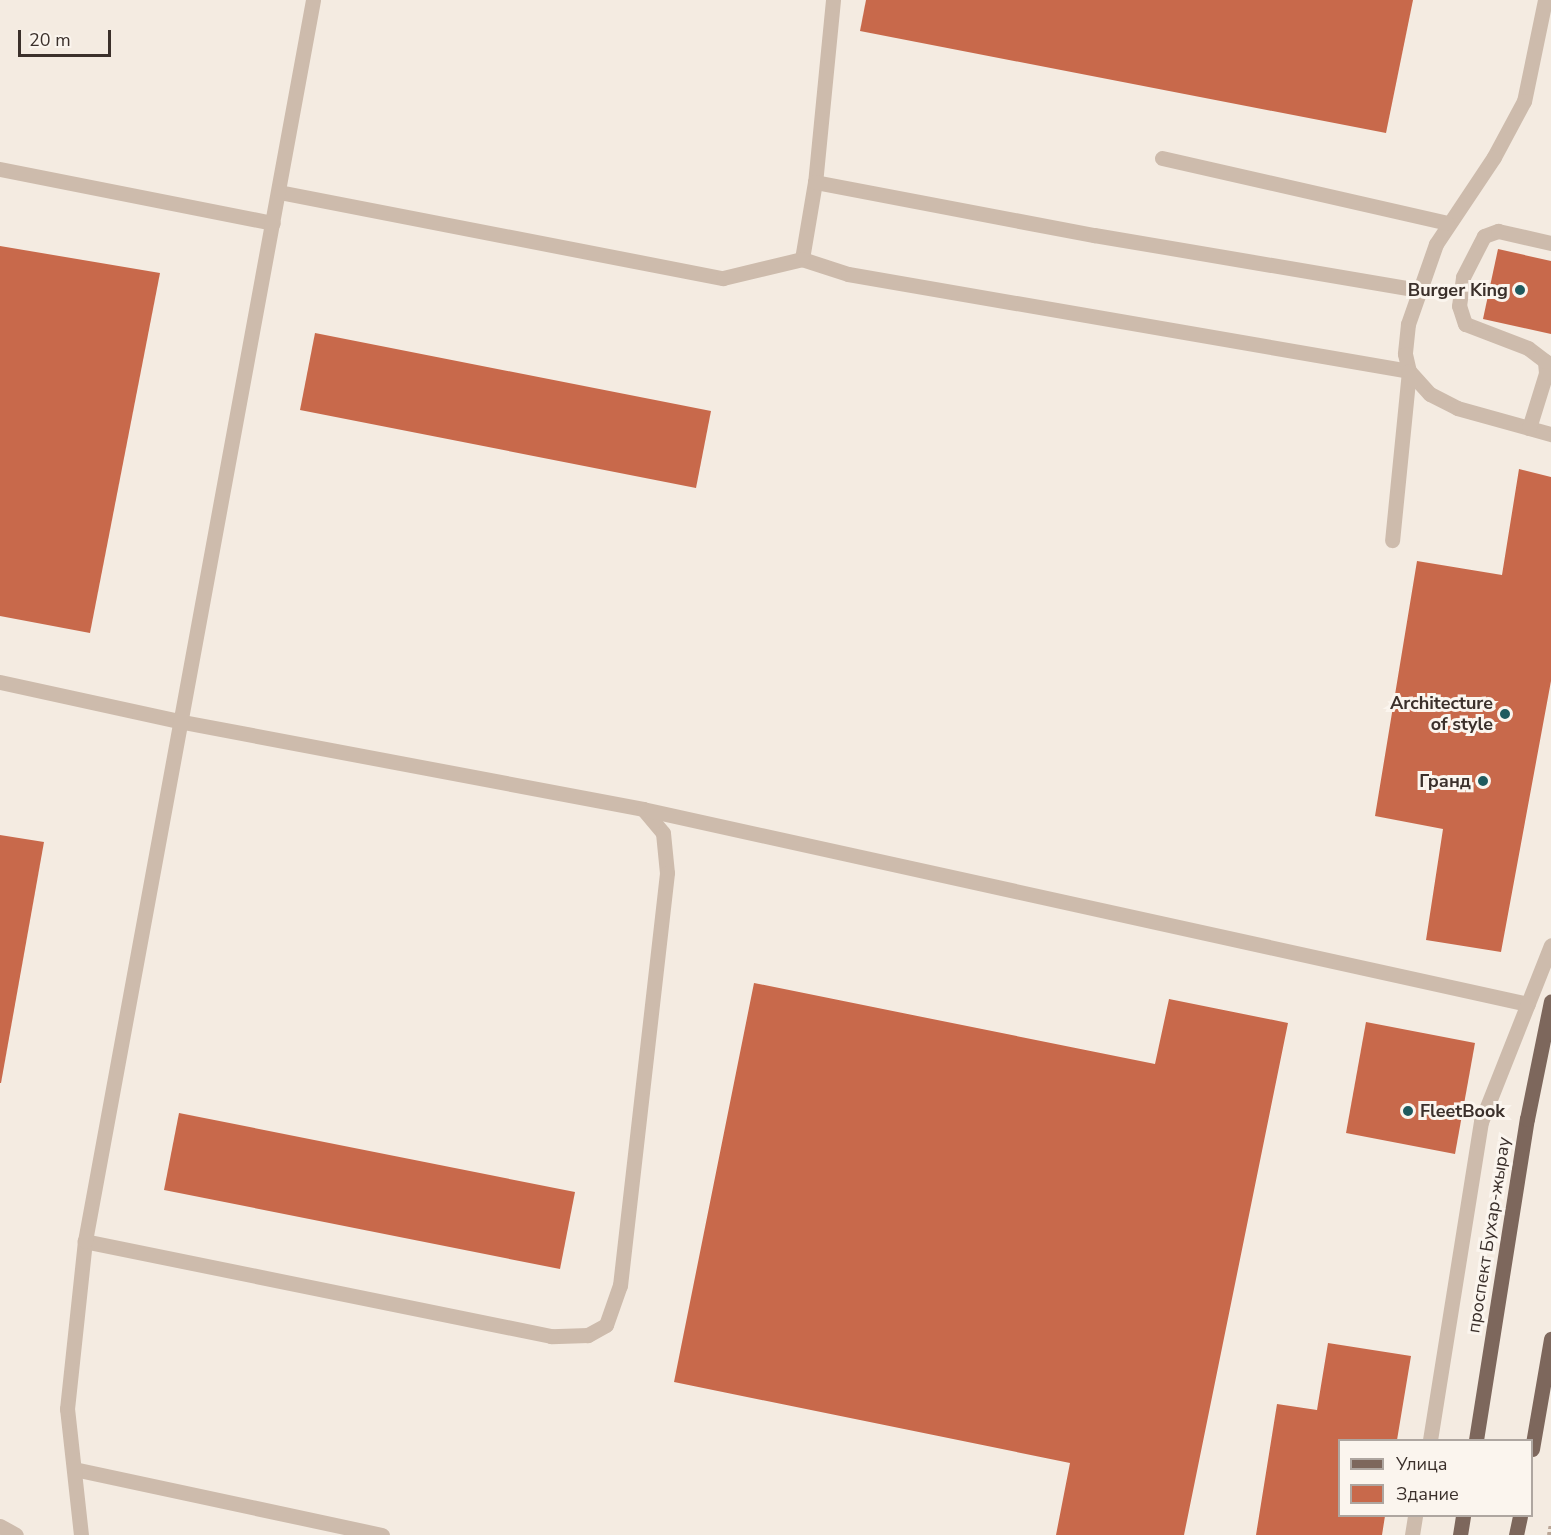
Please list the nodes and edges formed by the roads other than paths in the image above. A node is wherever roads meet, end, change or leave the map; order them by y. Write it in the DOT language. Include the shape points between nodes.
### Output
graph roads {
  1 [pos="314,0"];
  2 [pos="833,0"];
  3 [pos="1545,0"];
  4 [pos="1162,158"];
  5 [pos="0,169"];
  6 [pos="815,182"];
  7 [pos="279,192"];
  8 [pos="273,223"];
  9 [pos="1447,223"];
  10 [pos="1551,243"];
  11 [pos="802,259"];
  12 [pos="1419,290"];
  13 [pos="1410,371"];
  14 [pos="1529,428"];
  15 [pos="1551,434"];
  16 [pos="1392,540"];
  17 [pos="0,682"];
  18 [pos="183,722"];
  19 [pos="643,809"];
  20 [pos="1551,945"];
  21 [pos="1551,1001"];
  22 [pos="1528,1004"];
  23 [pos="86,1241"];
  24 [pos="1551,1338"];
  25 [pos="1430,1439"];
  26 [pos="1476,1439"];
  27 [pos="1533,1443"];
  28 [pos="74,1469"];
  29 [pos="1416,1517"];
  30 [pos="1463,1517"];
  31 [pos="1520,1517"];
  32 [pos="0,1526"];
  33 [pos="16,1535"];
  34 [pos="81,1535"];
  35 [pos="382,1535"];
  36 [pos="1412,1535"];
  37 [pos="1460,1535"];
  38 [pos="1516,1535"];
  1 -- 7 [label="street"];
  2 -- 6 [label="street"];
  3 -- 9 [label="street" via="1524,101 1494,157"];
  4 -- 9 [label="street"];
  5 -- 8 [label="street"];
  6 -- 11 [label="street"];
  6 -- 12 [label="street" via="1094,235"];
  7 -- 8 [label="street"];
  7 -- 11 [label="street" via="723,278"];
  8 -- 18 [label="street"];
  9 -- 12 [label="street"];
  10 -- 14 [label="street" via="1498,231 1484,236 1463,277 1459,306 1465,324 1528,348 1545,361 1546,373"];
  11 -- 13 [label="street" via="848,274"];
  12 -- 13 [label="street" via="1408,324 1405,354"];
  13 -- 14 [label="street" via="1430,394 1457,408"];
  13 -- 16 [label="street"];
  14 -- 15 [label="street"];
  17 -- 18 [label="street"];
  18 -- 19 [label="street"];
  18 -- 23 [label="street"];
  19 -- 22 [label="street"];
  19 -- 23 [label="street" via="663,833 667,873 620,1285 606,1325 588,1335 551,1336"];
  20 -- 22 [label="street"];
  21 -- 26 [label="main road, проспект Бухар-жырау" via="1527,1119"];
  22 -- 25 [label="street" via="1481,1122"];
  23 -- 28 [label="street" via="67,1409"];
  24 -- 27 [label="main road"];
  28 -- 34 [label="street"];
  28 -- 35 [label="street"];
  29 -- 36 [label="street"];
  30 -- 37 [label="main road"];
  31 -- 38 [label="main road"];
  32 -- 33 [label="street"];
}
